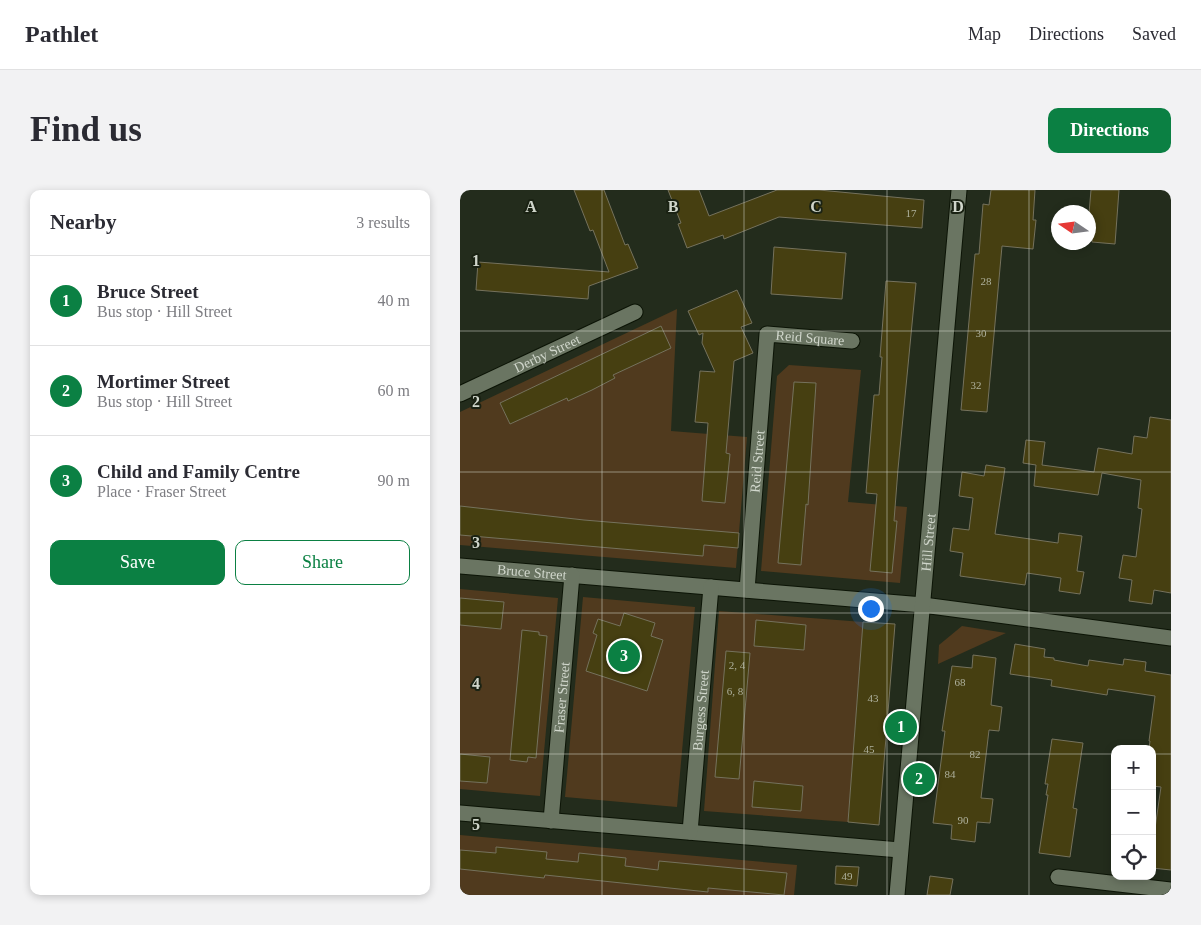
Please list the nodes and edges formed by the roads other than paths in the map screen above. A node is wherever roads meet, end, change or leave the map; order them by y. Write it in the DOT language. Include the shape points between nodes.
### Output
graph roads {
  1 [pos="958,190"];
  2 [pos="635,312"];
  3 [pos="767,334"];
  4 [pos="852,341"];
  5 [pos="460,394"];
  6 [pos="460,566"];
  7 [pos="572,575"];
  8 [pos="711,587"];
  9 [pos="747,590"];
  10 [pos="924,605"];
  11 [pos="1171,638"];
  12 [pos="460,813"];
  13 [pos="551,820"];
  14 [pos="690,832"];
  15 [pos="900,850"];
  16 [pos="1058,877"];
  17 [pos="1171,890"];
  18 [pos="897,895"];
  1 -- 10 [label="street, Hill Street"];
  2 -- 5 [label="street, Derby Street"];
  3 -- 4 [label="street, Reid Square"];
  3 -- 9 [label="street, Reid Street"];
  6 -- 7 [label="street, Bruce Street"];
  7 -- 8 [label="street, Bruce Street"];
  7 -- 13 [label="street, Fraser Street"];
  8 -- 9 [label="street, Bruce Street"];
  8 -- 14 [label="street, Burgess Street"];
  9 -- 10 [label="street, Bruce Street"];
  10 -- 11 [label="street, Bruce Street"];
  10 -- 15 [label="street, Hill Street"];
  12 -- 13 [label="street"];
  13 -- 14 [label="street"];
  14 -- 15 [label="street"];
  15 -- 18 [label="street, Hill Street"];
  16 -- 17 [label="street"];
}
